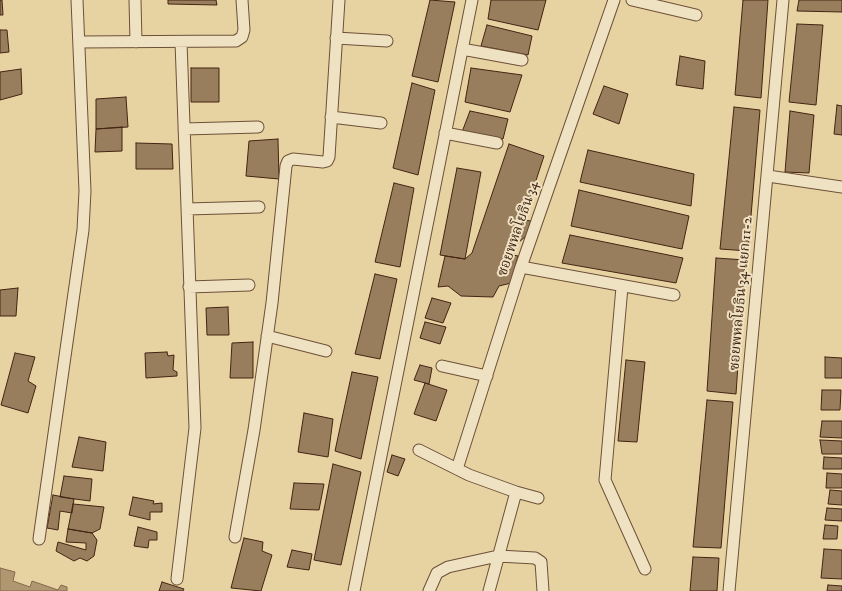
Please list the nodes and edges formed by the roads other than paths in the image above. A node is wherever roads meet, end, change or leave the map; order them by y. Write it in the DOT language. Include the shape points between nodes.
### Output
graph roads {
  1 [pos="77,0"];
  2 [pos="135,0"];
  3 [pos="242,0"];
  4 [pos="339,0"];
  5 [pos="472,0"];
  6 [pos="614,0"];
  7 [pos="632,0"];
  8 [pos="783,0"];
  9 [pos="696,15"];
  10 [pos="336,38"];
  11 [pos="387,41"];
  12 [pos="80,42"];
  13 [pos="136,42"];
  14 [pos="181,42"];
  15 [pos="462,49"];
  16 [pos="522,60"];
  17 [pos="331,117"];
  18 [pos="381,123"];
  19 [pos="258,127"];
  20 [pos="184,129"];
  21 [pos="445,133"];
  22 [pos="497,143"];
  23 [pos="768,176"];
  24 [pos="842,187"];
  25 [pos="259,207"];
  26 [pos="186,209"];
  27 [pos="521,267"];
  28 [pos="249,285"];
  29 [pos="190,287"];
  30 [pos="622,287"];
  31 [pos="674,295"];
  32 [pos="267,336"];
  33 [pos="326,351"];
  34 [pos="442,366"];
  35 [pos="487,376"];
  36 [pos="419,450"];
  37 [pos="458,469"];
  38 [pos="516,492"];
  39 [pos="538,498"];
  40 [pos="235,537"];
  41 [pos="39,539"];
  42 [pos="498,556"];
  43 [pos="645,569"];
  44 [pos="177,579"];
  45 [pos="354,591"];
  46 [pos="429,591"];
  47 [pos="489,591"];
  48 [pos="543,591"];
  49 [pos="729,591"];
  1 -- 12 [label="street"];
  2 -- 13 [label="street"];
  3 -- 14 [label="street" via="242,37 236,41"];
  4 -- 10 [label="street"];
  5 -- 15 [label="street"];
  6 -- 27 [label="street, ซอยพหลโยธิน 34"];
  7 -- 9 [label="street"];
  8 -- 23 [label="street, ซอยพหลโยธิน 34 แยก 11-2"];
  10 -- 11 [label="street"];
  10 -- 17 [label="street"];
  12 -- 13 [label="street"];
  12 -- 41 [label="street" via="85,191 83,230"];
  13 -- 14 [label="street"];
  14 -- 20 [label="street"];
  15 -- 16 [label="street"];
  15 -- 21 [label="street"];
  17 -- 18 [label="street"];
  17 -- 32 [label="street" via="329,158 326,161 293,159 288,161 286,166"];
  19 -- 20 [label="street"];
  20 -- 26 [label="street"];
  21 -- 22 [label="street"];
  21 -- 45 [label="street"];
  23 -- 24 [label="street"];
  23 -- 49 [label="street, ซอยพหลโยธิน 34 แยก 11-2"];
  25 -- 26 [label="street"];
  26 -- 29 [label="street"];
  27 -- 30 [label="street"];
  27 -- 35 [label="street, ซอยพหลโยธิน 34"];
  28 -- 29 [label="street"];
  29 -- 44 [label="street" via="195,428"];
  30 -- 31 [label="street"];
  30 -- 43 [label="street" via="605,480"];
  32 -- 33 [label="street"];
  32 -- 40 [label="street"];
  34 -- 35 [label="street"];
  35 -- 37 [label="street, ซอยพหลโยธิน 34"];
  36 -- 37 [label="street"];
  37 -- 38 [label="street"];
  38 -- 39 [label="street"];
  38 -- 42 [label="street"];
  42 -- 46 [label="street" via="448,567 437,573"];
  42 -- 47 [label="street"];
  42 -- 48 [label="street" via="535,558 541,562"];
}
